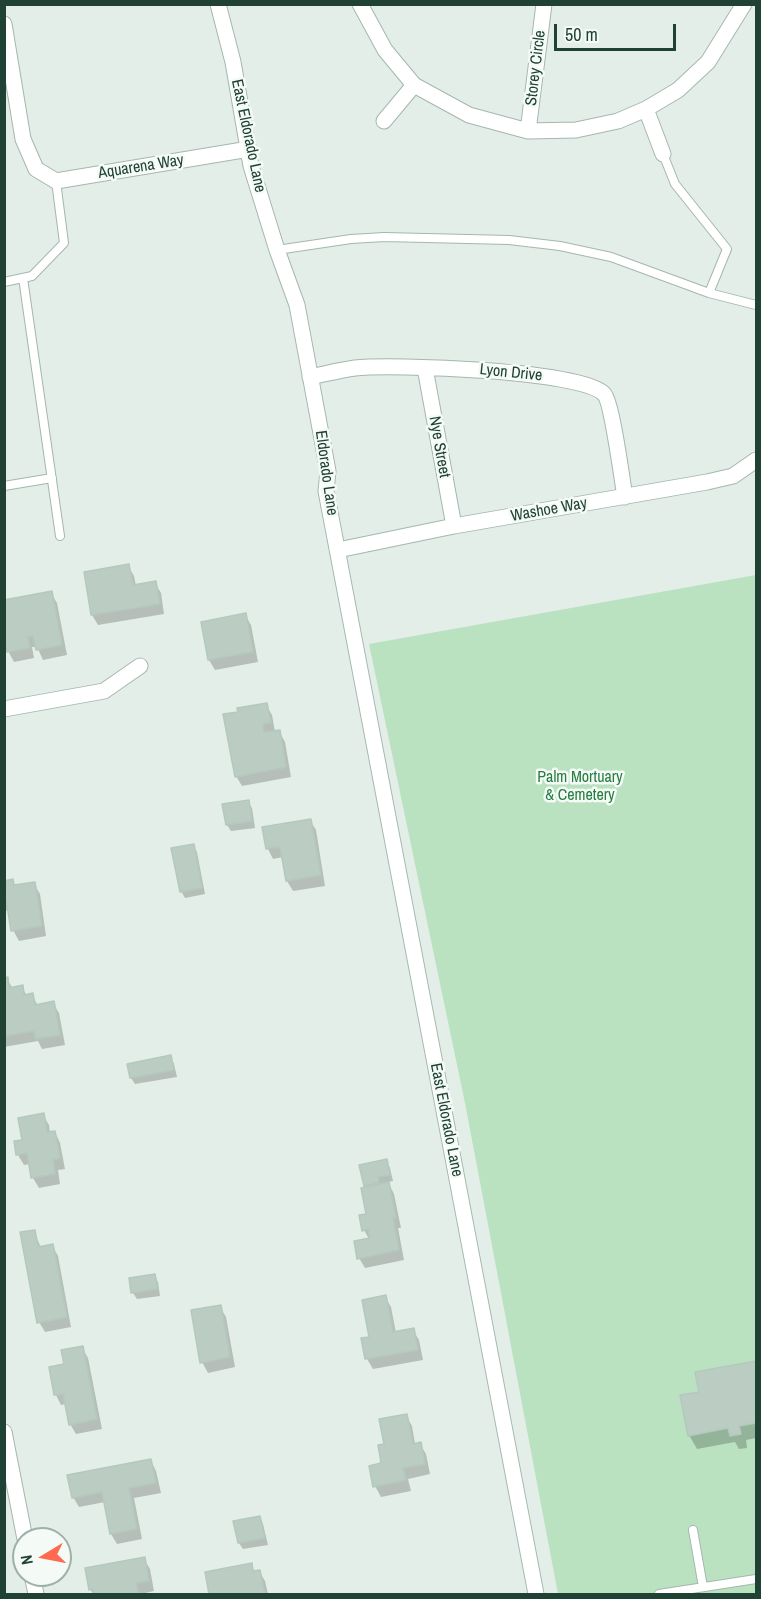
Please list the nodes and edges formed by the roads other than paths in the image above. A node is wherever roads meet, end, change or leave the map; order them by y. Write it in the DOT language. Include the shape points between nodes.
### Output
graph roads {
  1 [pos="218,4"];
  2 [pos="360,4"];
  3 [pos="544,4"];
  4 [pos="744,4"];
  5 [pos="4,24"];
  6 [pos="414,85"];
  7 [pos="646,109"];
  8 [pos="384,121"];
  9 [pos="528,131"];
  10 [pos="249,149"];
  11 [pos="663,154"];
  12 [pos="56,181"];
  13 [pos="277,250"];
  14 [pos="283,267"];
  15 [pos="23,278"];
  16 [pos="4,282"];
  17 [pos="709,294"];
  18 [pos="756,305"];
  19 [pos="425,368"];
  20 [pos="310,377"];
  21 [pos="756,460"];
  22 [pos="52,478"];
  23 [pos="4,486"];
  24 [pos="625,497"];
  25 [pos="454,526"];
  26 [pos="60,536"];
  27 [pos="338,550"];
  28 [pos="356,646"];
  29 [pos="140,666"];
  30 [pos="4,709"];
  31 [pos="4,1432"];
  32 [pos="23,1527"];
  33 [pos="693,1530"];
  34 [pos="756,1579"];
  35 [pos="703,1587"];
  36 [pos="536,1594"];
  37 [pos="659,1594"];
  1 -- 10 [label="street, East Eldorado Lane"];
  2 -- 6 [label="street" via="385,50"];
  3 -- 9 [label="street, Storey Circle"];
  4 -- 7 [label="street" via="708,62 678,90"];
  5 -- 12 [label="street" via="23,139 36,169"];
  6 -- 8 [label="street"];
  6 -- 9 [label="street" via="469,115"];
  7 -- 9 [label="street" via="618,121 576,130"];
  7 -- 11 [label="street"];
  10 -- 12 [label="street, Aquarena Way"];
  10 -- 13 [label="street, East Eldorado Lane"];
  11 -- 17 [label="lane" via="675,184 727,249"];
  12 -- 15 [label="lane" via="64,243 32,276"];
  13 -- 14 [label="street, East Eldorado Lane"];
  13 -- 17 [label="lane" via="384,237 509,240 611,257"];
  14 -- 20 [label="street, Eldorado Lane" via="297,305"];
  15 -- 16 [label="lane"];
  15 -- 22 [label="lane"];
  17 -- 18 [label="lane"];
  19 -- 20 [label="street, Lyon Drive" via="356,368"];
  19 -- 24 [label="street, Lyon Drive" via="498,370 577,382 604,394 612,413"];
  19 -- 25 [label="street, Nye Street"];
  20 -- 27 [label="street, Eldorado Lane"];
  21 -- 24 [label="street, Washoe Way" via="733,476"];
  22 -- 23 [label="lane"];
  22 -- 26 [label="lane"];
  24 -- 25 [label="street, Washoe Way"];
  25 -- 27 [label="street, Washoe Way"];
  27 -- 28 [label="street, Eldorado Lane"];
  28 -- 36 [label="street, East Eldorado Lane"];
  29 -- 30 [label="street" via="104,691"];
  31 -- 32 [label="street"];
  33 -- 35 [label="lane"];
  34 -- 35 [label="lane"];
  35 -- 37 [label="lane"];
}
